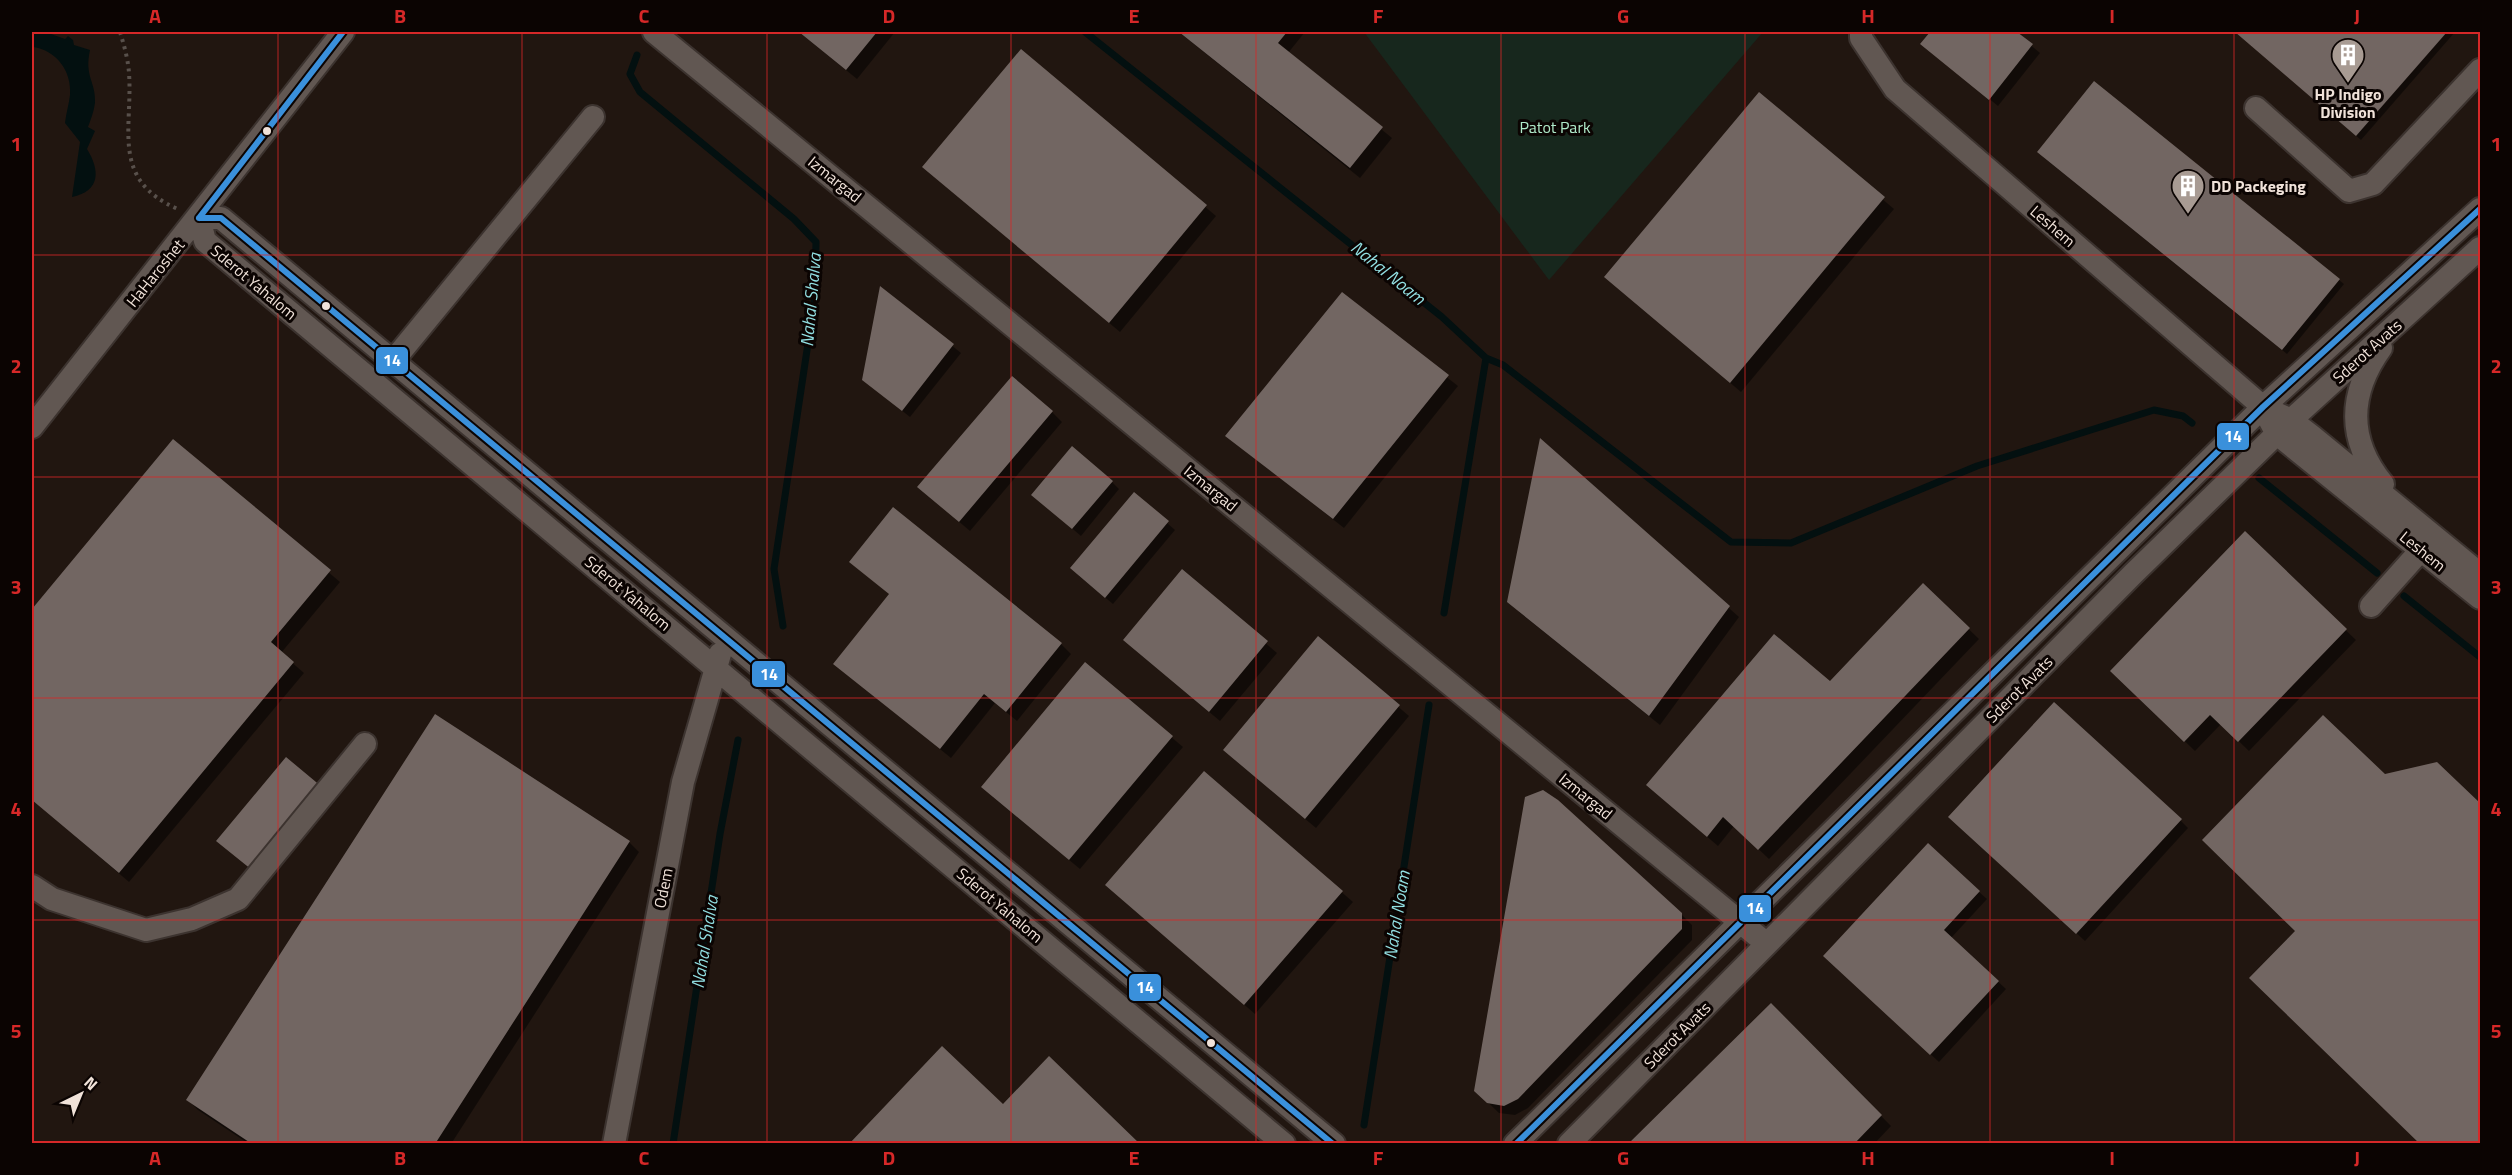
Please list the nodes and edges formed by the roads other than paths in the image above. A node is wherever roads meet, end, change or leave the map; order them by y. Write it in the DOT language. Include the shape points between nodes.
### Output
graph roads {
  1 [pos="343,32"];
  2 [pos="654,32"];
  3 [pos="1861,32"];
  4 [pos="2481,70"];
  5 [pos="2256,108"];
  6 [pos="593,117"];
  7 [pos="2481,209"];
  8 [pos="198,218"];
  9 [pos="2481,248"];
  10 [pos="2401,320"];
  11 [pos="393,361"];
  12 [pos="2263,407"];
  13 [pos="32,427"];
  14 [pos="2284,427"];
  15 [pos="2407,514"];
  16 [pos="2421,550"];
  17 [pos="2481,574"];
  18 [pos="2481,597"];
  19 [pos="2371,606"];
  20 [pos="726,635"];
  21 [pos="716,666"];
  22 [pos="364,744"];
  23 [pos="32,886"];
  24 [pos="1740,922"];
  25 [pos="1767,944"];
  26 [pos="614,1143"];
  27 [pos="1284,1143"];
  28 [pos="1334,1143"];
  29 [pos="1515,1143"];
  30 [pos="1569,1143"];
  1 -- 8 [label="street, HaHaroshet"];
  2 -- 24 [label="street, Izmargad"];
  3 -- 12 [label="street, Leshem" via="1861,38 1895,89"];
  4 -- 5 [label="street" via="2373,184 2349,191"];
  6 -- 11 [label="street"];
  7 -- 12 [label="street, Sderot Avats"];
  8 -- 11 [label="street, Sderot Yahalom" via="221,218"];
  8 -- 13 [label="street, HaHaroshet"];
  8 -- 21 [label="street, Sderot Yahalom" via="205,241"];
  9 -- 10 [label="street, Sderot Avats"];
  10 -- 14 [label="street, Sderot Avats"];
  10 -- 15 [label="street" via="2372,360 2357,392 2355,423 2363,456"];
  11 -- 20 [label="street, Sderot Yahalom"];
  12 -- 14 [label="street, Leshem"];
  12 -- 24 [label="street, Sderot Avats"];
  14 -- 15 [label="street, Leshem"];
  14 -- 16 [label="street, Leshem"];
  14 -- 25 [label="street, Sderot Avats"];
  15 -- 17 [label="street, Leshem"];
  16 -- 18 [label="street, Leshem"];
  16 -- 19 [label="street"];
  20 -- 21 [label="street, Odem"];
  20 -- 28 [label="street, Sderot Yahalom"];
  21 -- 26 [label="street, Odem" via="682,782"];
  21 -- 27 [label="street, Sderot Yahalom"];
  22 -- 23 [label="street" via="238,899 192,919 146,930 52,899"];
  24 -- 25 [label="street, Izmargad"];
  24 -- 29 [label="street, Sderot Avats"];
  25 -- 30 [label="street, Sderot Avats"];
}
